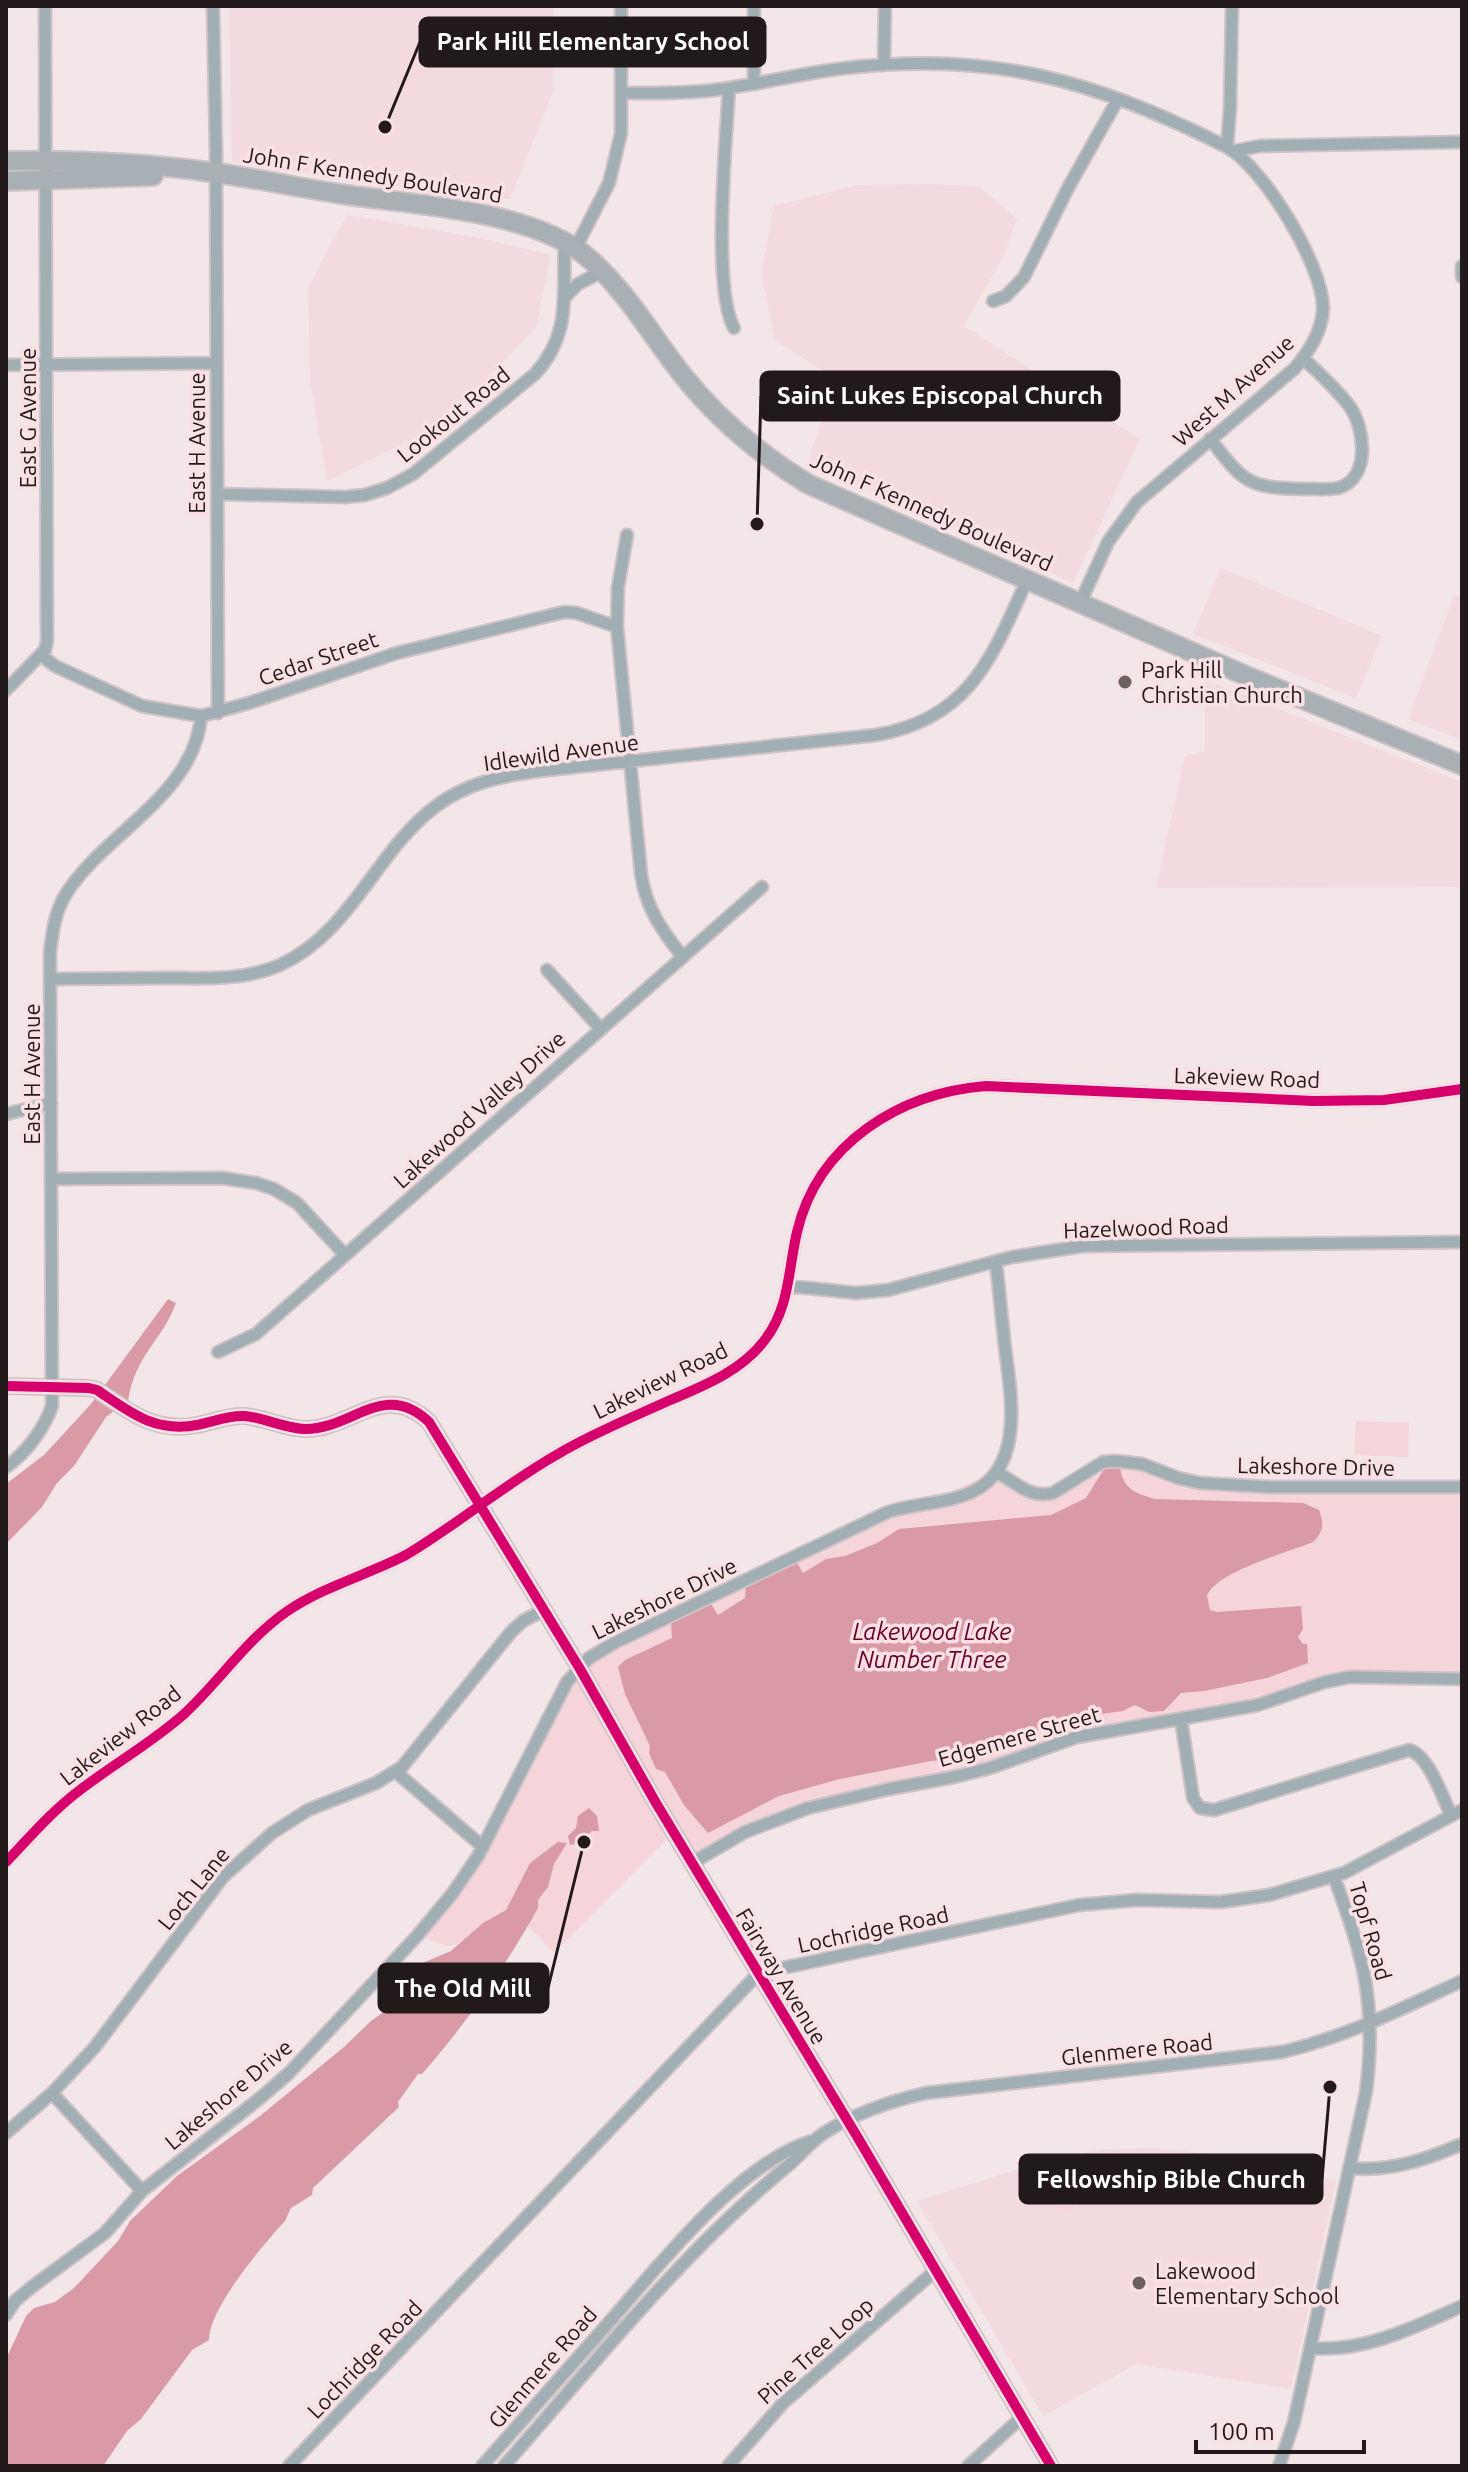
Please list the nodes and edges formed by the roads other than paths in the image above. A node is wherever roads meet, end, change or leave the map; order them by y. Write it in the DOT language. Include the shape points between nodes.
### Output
graph roads {
  1 [pos="45,6"];
  2 [pos="213,6"];
  3 [pos="621,6"];
  4 [pos="754,6"];
  5 [pos="885,6"];
  6 [pos="1232,6"];
  7 [pos="884,65"];
  8 [pos="754,84"];
  9 [pos="729,88"];
  10 [pos="622,93"];
  11 [pos="1118,99"];
  12 [pos="1462,142"];
  13 [pos="1231,149"];
  14 [pos="6,161"];
  15 [pos="46,170"];
  16 [pos="216,173"];
  17 [pos="6,181"];
  18 [pos="570,246"];
  19 [pos="1462,266"];
  20 [pos="603,271"];
  21 [pos="1462,277"];
  22 [pos="565,298"];
  23 [pos="993,301"];
  24 [pos="734,328"];
  25 [pos="1304,359"];
  26 [pos="216,363"];
  27 [pos="6,365"];
  28 [pos="46,365"];
  29 [pos="1210,439"];
  30 [pos="217,494"];
  31 [pos="627,535"];
  32 [pos="1027,580"];
  33 [pos="1080,603"];
  34 [pos="617,627"];
  35 [pos="41,655"];
  36 [pos="6,690"];
  37 [pos="218,713"];
  38 [pos="201,716"];
  39 [pos="629,761"];
  40 [pos="1462,765"];
  41 [pos="762,887"];
  42 [pos="682,956"];
  43 [pos="547,970"];
  44 [pos="50,979"];
  45 [pos="600,1028"];
  46 [pos="1462,1089"];
  47 [pos="51,1103"];
  48 [pos="6,1114"];
  49 [pos="51,1179"];
  50 [pos="1462,1242"];
  51 [pos="345,1255"];
  52 [pos="996,1262"];
  53 [pos="789,1286"];
  54 [pos="218,1352"];
  55 [pos="6,1386"];
  56 [pos="52,1386"];
  57 [pos="6,1467"];
  58 [pos="996,1472"];
  59 [pos="1462,1487"];
  60 [pos="481,1505"];
  61 [pos="544,1610"];
  62 [pos="580,1669"];
  63 [pos="1462,1679"];
  64 [pos="1181,1719"];
  65 [pos="396,1772"];
  66 [pos="1457,1812"];
  67 [pos="483,1847"];
  68 [pos="6,1862"];
  69 [pos="692,1863"];
  70 [pos="1334,1877"];
  71 [pos="760,1976"];
  72 [pos="1462,1981"];
  73 [pos="1371,2024"];
  74 [pos="52,2093"];
  75 [pos="847,2120"];
  76 [pos="6,2133"];
  77 [pos="813,2141"];
  78 [pos="1462,2144"];
  79 [pos="1349,2168"];
  80 [pos="142,2191"];
  81 [pos="935,2271"];
  82 [pos="1462,2306"];
  83 [pos="6,2315"];
  84 [pos="1310,2348"];
  85 [pos="1022,2417"];
  86 [pos="289,2466"];
  87 [pos="482,2466"];
  88 [pos="504,2466"];
  89 [pos="728,2466"];
  90 [pos="968,2466"];
  91 [pos="1051,2466"];
  92 [pos="1279,2466"];
  1 -- 15 [label="street, East G Avenue"];
  2 -- 16 [label="street, East H Avenue"];
  3 -- 10 [label="street"];
  4 -- 8 [label="street"];
  5 -- 7 [label="street"];
  6 -- 13 [label="street"];
  7 -- 8 [label="street"];
  7 -- 11 [label="street" via="1008,68"];
  8 -- 9 [label="street"];
  9 -- 10 [label="street"];
  9 -- 24 [label="street" via="723,241 727,310"];
  10 -- 18 [label="street" via="621,133 609,183"];
  11 -- 13 [label="street"];
  11 -- 23 [label="street" via="1024,277 1006,296"];
  12 -- 13 [label="street"];
  13 -- 25 [label="street, West M Avenue" via="1273,193 1318,281 1320,327"];
  14 -- 15 [label="main road, John F Kennedy Boulevard"];
  15 -- 16 [label="main road, John F Kennedy Boulevard" via="117,162"];
  15 -- 17 [label="main road, John F Kennedy Boulevard"];
  15 -- 28 [label="street, East G Avenue"];
  16 -- 18 [label="main road, John F Kennedy Boulevard" via="481,215 538,229"];
  16 -- 26 [label="street, East H Avenue"];
  18 -- 20 [label="main road, John F Kennedy Boulevard"];
  18 -- 22 [label="street, Lookout Road"];
  19 -- 21 [label="street"];
  20 -- 22 [label="street" via="571,288"];
  20 -- 32 [label="main road, John F Kennedy Boulevard" via="701,397 759,452 808,484"];
  22 -- 30 [label="street, Lookout Road" via="557,341 535,374 400,482 345,497"];
  25 -- 29 [label="street, West M Avenue"];
  25 -- 29 [label="street" via="1356,419 1362,451 1348,482 1323,489 1261,485 1239,473"];
  26 -- 28 [label="street"];
  26 -- 30 [label="street, East H Avenue"];
  27 -- 28 [label="street"];
  28 -- 35 [label="street, East G Avenue" via="47,641"];
  29 -- 33 [label="street, West M Avenue" via="1124,517"];
  30 -- 37 [label="street, East H Avenue"];
  31 -- 34 [label="street"];
  32 -- 33 [label="main road, John F Kennedy Boulevard"];
  32 -- 39 [label="street, Idlewild Avenue" via="989,661 963,693 924,720 876,735"];
  33 -- 40 [label="main road, John F Kennedy Boulevard"];
  34 -- 37 [label="street, Cedar Street" via="564,612 397,653"];
  34 -- 39 [label="street"];
  35 -- 36 [label="street"];
  35 -- 38 [label="street, Cedar Street" via="142,706"];
  37 -- 38 [label="street, Cedar Street"];
  38 -- 44 [label="street, East H Avenue" via="195,746 166,789 66,893 51,941"];
  39 -- 42 [label="street" via="643,892 657,925"];
  39 -- 44 [label="street, Idlewild Avenue" via="504,776 454,794 407,834 318,941 277,966 239,976"];
  41 -- 42 [label="street, Lakewood Valley Drive"];
  42 -- 45 [label="street, Lakewood Valley Drive"];
  43 -- 45 [label="street"];
  44 -- 47 [label="street, East H Avenue"];
  45 -- 51 [label="street, Lakewood Valley Drive"];
  46 -- 53 [label="street, Lakeview Road" via="1360,1101 986,1086 928,1096 879,1119 827,1168 798,1227"];
  47 -- 48 [label="street"];
  47 -- 49 [label="street, East H Avenue"];
  49 -- 51 [label="street" via="222,1178 256,1183 297,1203"];
  49 -- 56 [label="street, East H Avenue"];
  50 -- 52 [label="street, Hazelwood Road" via="1095,1245"];
  51 -- 54 [label="street, Lakewood Valley Drive" via="256,1334"];
  52 -- 53 [label="street, Hazelwood Road" via="868,1293"];
  52 -- 58 [label="street" via="1011,1418 1005,1455"];
  53 -- 60 [label="street, Lakeview Road" via="777,1322 746,1360 718,1379 560,1452"];
  55 -- 56 [label="street"];
  56 -- 57 [label="street, East H Avenue" via="49,1415"];
  56 -- 60 [label="street, Fairway Avenue" via="97,1390 143,1420 166,1426 243,1416 304,1429 385,1404 410,1408 429,1422"];
  58 -- 59 [label="street, Lakeshore Drive" via="1031,1494 1045,1495 1103,1462 1127,1462 1200,1483"];
  58 -- 62 [label="street, Lakeshore Drive" via="973,1492 897,1509 821,1544 616,1642"];
  60 -- 61 [label="street, Fairway Avenue"];
  60 -- 68 [label="street, Lakeview Road" via="406,1555 284,1613 180,1717 78,1791"];
  61 -- 62 [label="street, Fairway Avenue"];
  61 -- 65 [label="street, Loch Lane" via="511,1632"];
  62 -- 67 [label="street, Lakeshore Drive" via="554,1702"];
  62 -- 69 [label="street, Fairway Avenue"];
  63 -- 64 [label="street, Edgemere Street" via="1350,1677 1258,1705"];
  64 -- 66 [label="street" via="1193,1798 1200,1808 1214,1810 1409,1750 1419,1754"];
  64 -- 69 [label="street, Edgemere Street" via="1077,1737 966,1774 808,1808 745,1832"];
  65 -- 67 [label="street"];
  65 -- 74 [label="street, Loch Lane" via="308,1810 249,1851 200,1906 113,2025"];
  66 -- 70 [label="street, Lochridge Road"];
  67 -- 80 [label="street, Lakeshore Drive" via="417,1936 299,2063"];
  69 -- 71 [label="street, Fairway Avenue"];
  70 -- 71 [label="street, Lochridge Road" via="1248,1899 1079,1905"];
  70 -- 73 [label="street, Topf Road" via="1361,1955"];
  71 -- 75 [label="street, Fairway Avenue"];
  71 -- 86 [label="street, Lochridge Road"];
  72 -- 73 [label="street, Glenmere Road"];
  73 -- 75 [label="street, Glenmere Road" via="1259,2056 926,2093"];
  73 -- 79 [label="street, Topf Road" via="1366,2092"];
  74 -- 76 [label="street, Loch Lane"];
  74 -- 80 [label="street"];
  75 -- 77 [label="street, Glenmere Road"];
  75 -- 81 [label="street, Fairway Avenue"];
  77 -- 87 [label="street, Glenmere Road" via="783,2154 710,2210"];
  77 -- 88 [label="street, Glenmere Road" via="689,2256"];
  78 -- 79 [label="street" via="1394,2167"];
  79 -- 84 [label="street, Topf Road"];
  80 -- 83 [label="street, Lakeshore Drive" via="105,2233 33,2286"];
  81 -- 85 [label="street, Fairway Avenue"];
  81 -- 89 [label="street, Pine Tree Loop" via="783,2403"];
  82 -- 84 [label="street" via="1379,2339 1332,2350"];
  84 -- 92 [label="street, Topf Road"];
  85 -- 90 [label="street"];
  85 -- 91 [label="street, Fairway Avenue"];
}
